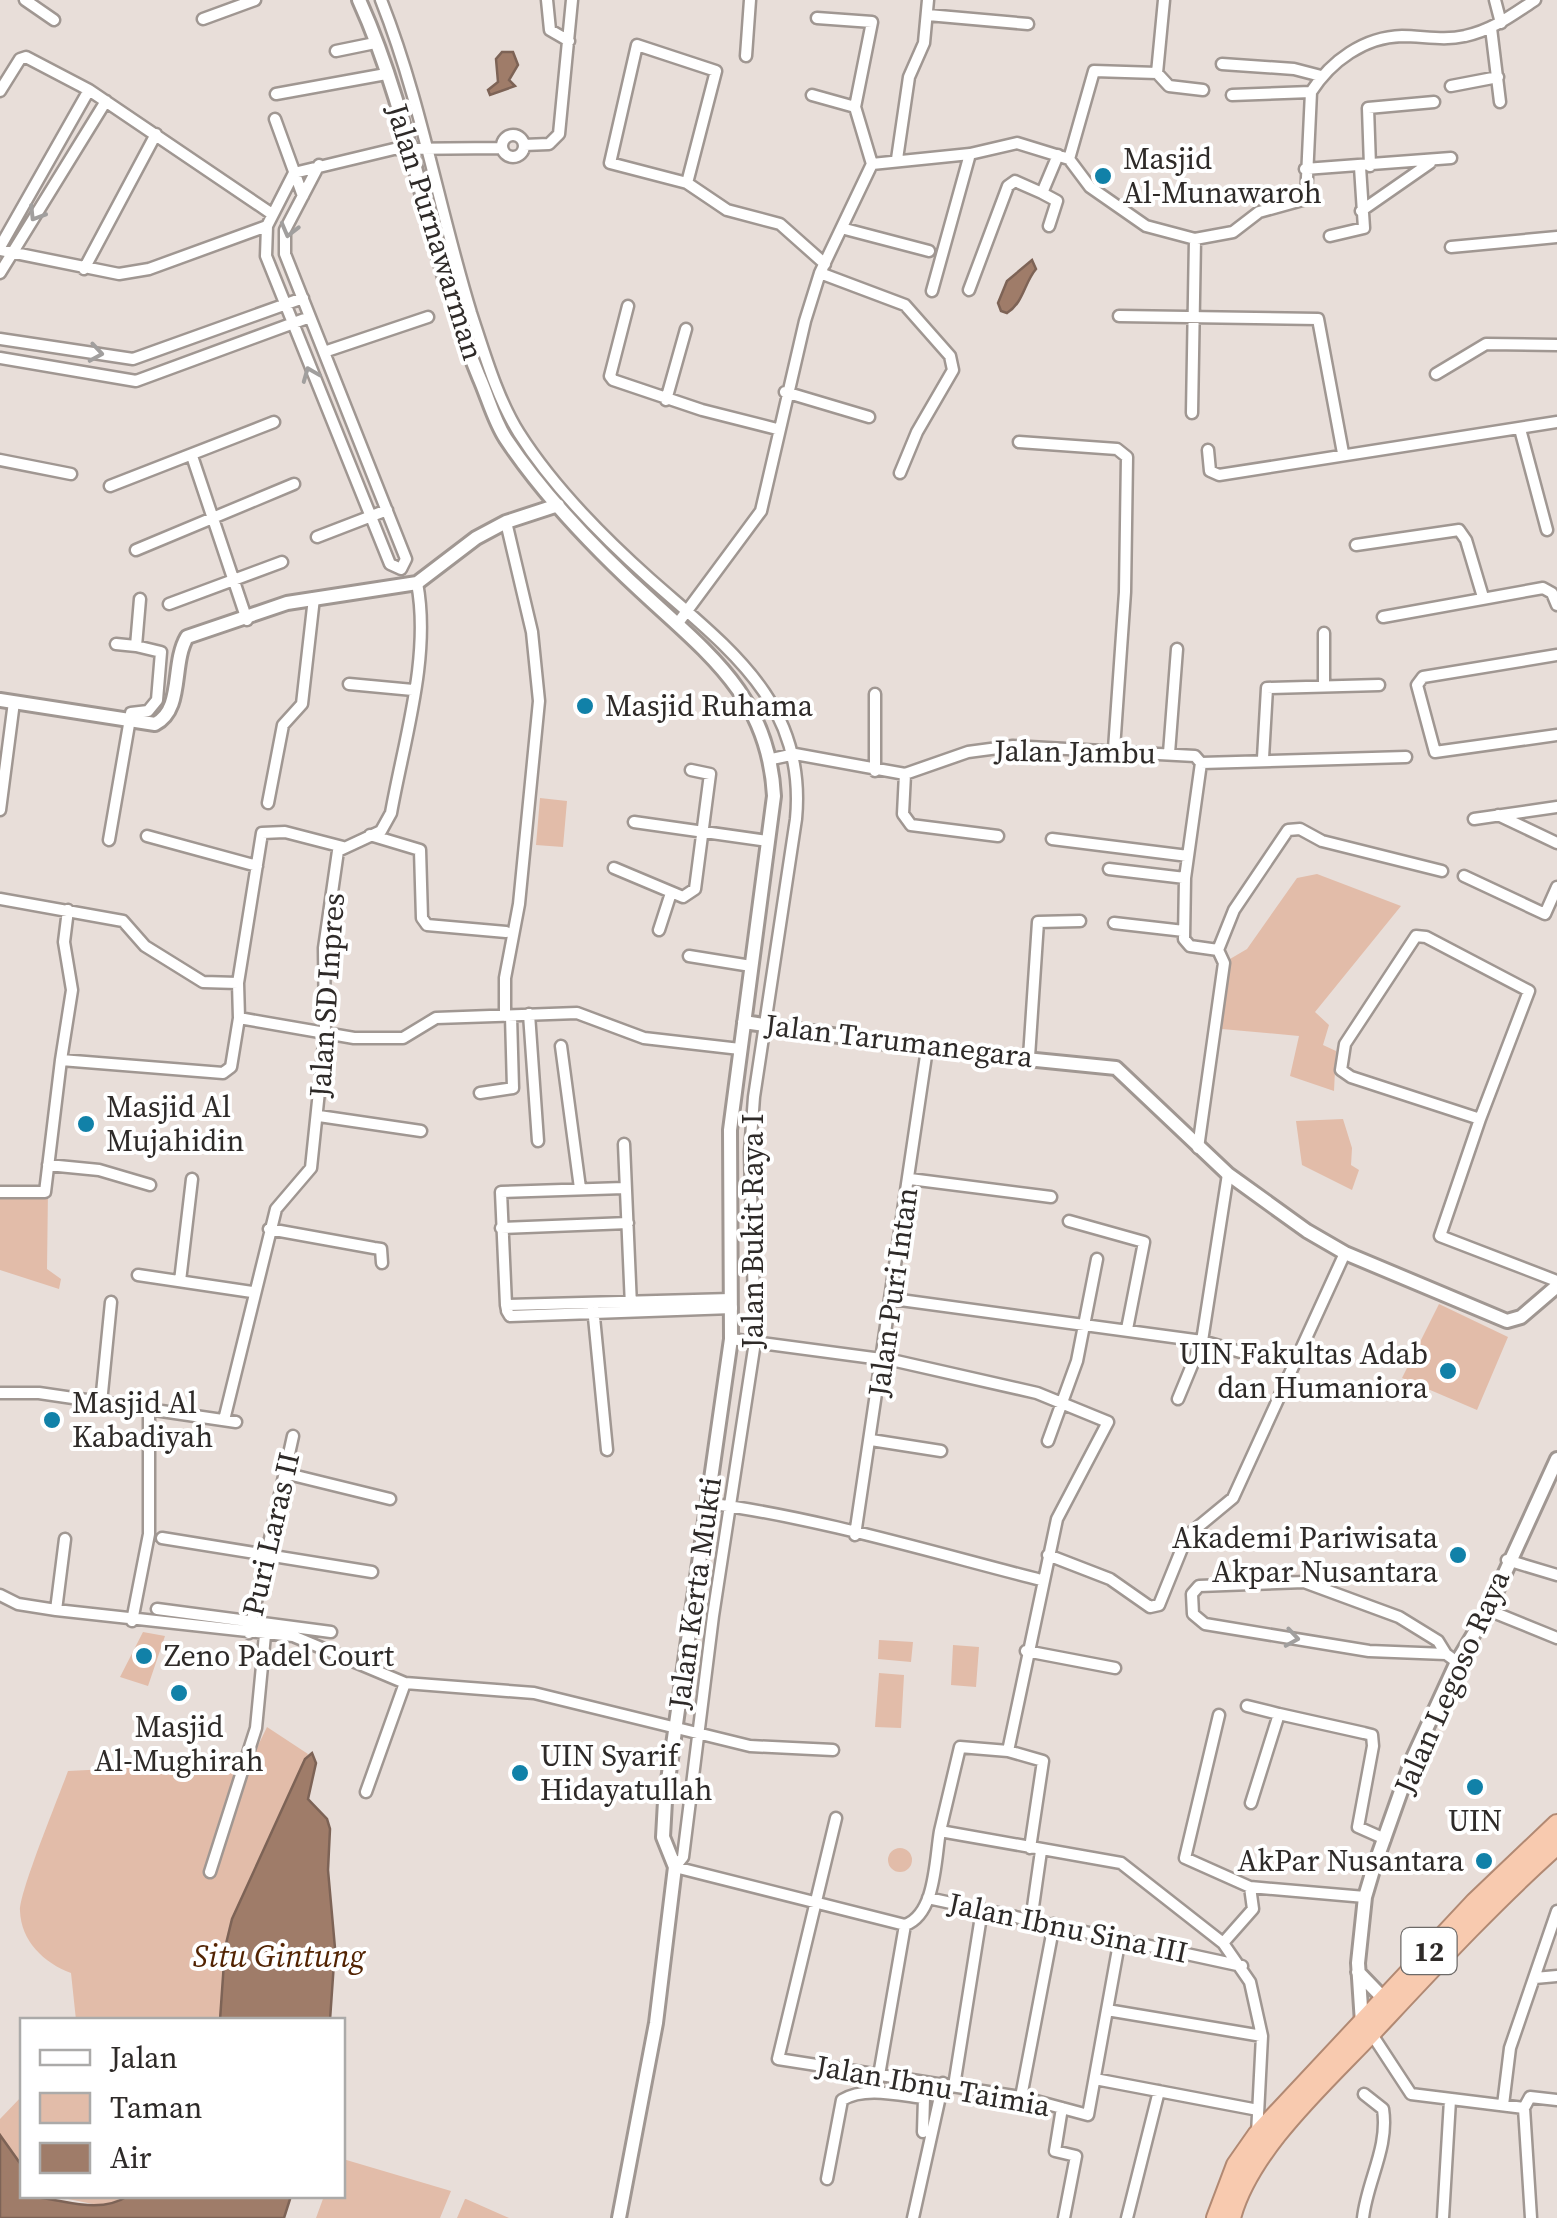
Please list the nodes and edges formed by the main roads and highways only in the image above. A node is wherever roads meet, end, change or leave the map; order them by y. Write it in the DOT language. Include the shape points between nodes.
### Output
graph roads {
  1 [pos="1557,1824"];
  2 [pos="1557,1845"];
  3 [pos="1366,2028"];
  4 [pos="1216,2218"];
  5 [pos="1232,2218"];
  1 -- 3 [label="highway, 12" via="1384,1998"];
  2 -- 3 [label="highway, 12"];
  3 -- 4 [label="highway, 12" via="1240,2156"];
  3 -- 5 [label="highway, 12" via="1254,2165"];
}
